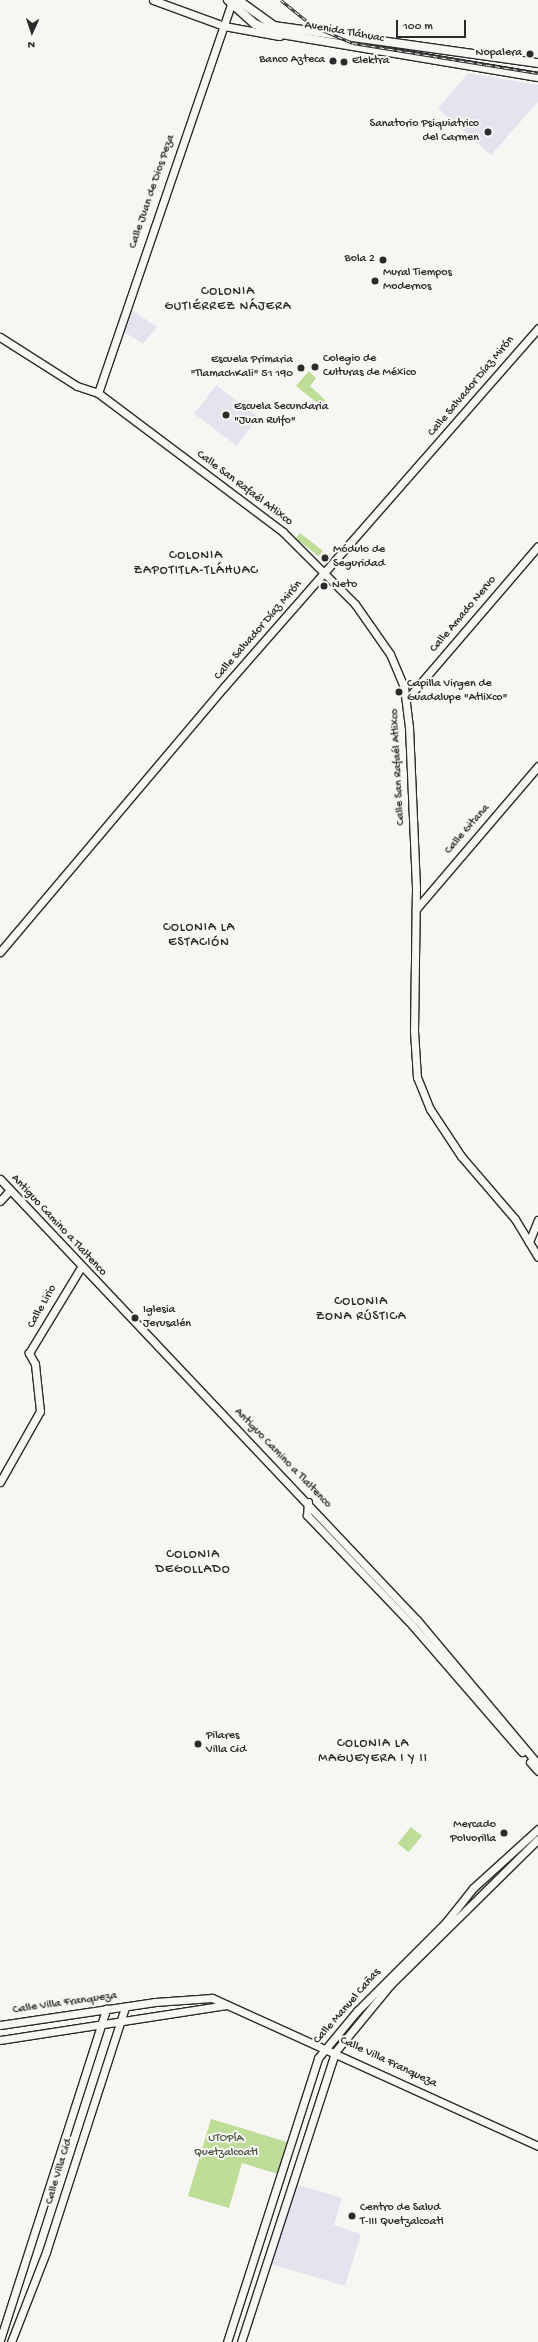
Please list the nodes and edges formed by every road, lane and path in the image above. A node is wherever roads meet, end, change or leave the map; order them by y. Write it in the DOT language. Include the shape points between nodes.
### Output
graph roads {
  1 [pos="153,0"];
  2 [pos="233,1"];
  3 [pos="224,26"];
  4 [pos="293,33"];
  5 [pos="538,63"];
  6 [pos="538,77"];
  7 [pos="538,328"];
  8 [pos="0,336"];
  9 [pos="98,392"];
  10 [pos="538,546"];
  11 [pos="326,573"];
  12 [pos="407,699"];
  13 [pos="538,766"];
  14 [pos="416,910"];
  15 [pos="0,952"];
  16 [pos="0,1179"];
  17 [pos="10,1190"];
  18 [pos="0,1201"];
  19 [pos="538,1220"];
  20 [pos="529,1242"];
  21 [pos="538,1257"];
  22 [pos="79,1270"];
  23 [pos="0,1482"];
  24 [pos="538,1768"];
  25 [pos="538,1829"];
  26 [pos="538,1839"];
  27 [pos="226,2006"];
  28 [pos="125,2007"];
  29 [pos="106,2009"];
  30 [pos="120,2020"];
  31 [pos="101,2024"];
  32 [pos="0,2025"];
  33 [pos="0,2040"];
  34 [pos="326,2047"];
  35 [pos="335,2052"];
  36 [pos="538,2146"];
  37 [pos="0,2340"];
  38 [pos="11,2342"];
  39 [pos="227,2342"];
  40 [pos="241,2342"];
  1 -- 3 [label="street"];
  2 -- 3 [label="street, Calle Juan de Dios Peza"];
  2 -- 4 [label="main road, Avenida Tláhuac" via="255,24"];
  3 -- 4 [label="street"];
  3 -- 9 [label="street, Calle Juan de Dios Peza"];
  4 -- 5 [label="main road, Avenida Tláhuac"];
  4 -- 6 [label="main road, Avenida Tláhuac"];
  7 -- 11 [label="street, Calle Salvador Díaz Mirón"];
  8 -- 9 [label="street, Calle San Rafaél Atlixco" via="77,386"];
  9 -- 11 [label="street, Calle San Rafaél Atlixco" via="258,512"];
  10 -- 12 [label="street, Calle Amado Nervo"];
  11 -- 12 [label="street, Calle San Rafaél Atlixco" via="366,616 383,641"];
  11 -- 15 [label="street, Calle Salvador Díaz Mirón" via="224,687"];
  12 -- 14 [label="street, Calle San Rafaél Atlixco"];
  13 -- 14 [label="street, Calle Gitana"];
  14 -- 20 [label="street, Calle San Rafaél Atlixco" via="414,1031 417,1077 430,1109 479,1180 508,1210"];
  16 -- 17 [label="street, Antiguo Camino a Tlaltenco"];
  17 -- 18 [label="street"];
  17 -- 22 [label="street, Antiguo Camino a Tlaltenco"];
  19 -- 20 [label="street"];
  20 -- 21 [label="street, Calle San Rafaél Atlixco"];
  22 -- 23 [label="street, Calle Lirio" via="29,1353 35,1364 40,1411"];
  22 -- 24 [label="street, Antiguo Camino a Tlaltenco" via="308,1502 307,1515 416,1630"];
  25 -- 34 [label="street, Calle Manuel Cañas" via="473,1888 446,1922 388,1978"];
  26 -- 35 [label="street, Calle Manuel Cañas" via="391,1984"];
  27 -- 28 [label="street, Calle Villa Franqueza" via="212,1998 200,1997"];
  27 -- 30 [label="street, Calle Villa Franqueza"];
  27 -- 34 [label="street, Calle Villa Franqueza"];
  28 -- 29 [label="street, Calle Villa Franqueza"];
  28 -- 30 [label="street, Calle Villa Cid"];
  29 -- 31 [label="street, Calle Villa Cid"];
  29 -- 32 [label="street, Calle Villa Franqueza"];
  30 -- 31 [label="street, Calle Villa Franqueza"];
  30 -- 38 [label="street, Calle Villa Cid" via="46,2252"];
  31 -- 33 [label="street, Calle Villa Franqueza"];
  31 -- 37 [label="street, Calle Villa Cid"];
  34 -- 35 [label="street, Calle Villa Franqueza"];
  34 -- 39 [label="street, Calle Manuel Cañas" via="318,2058"];
  35 -- 36 [label="street, Calle Villa Franqueza"];
  35 -- 40 [label="street, Calle Manuel Cañas"];
}
